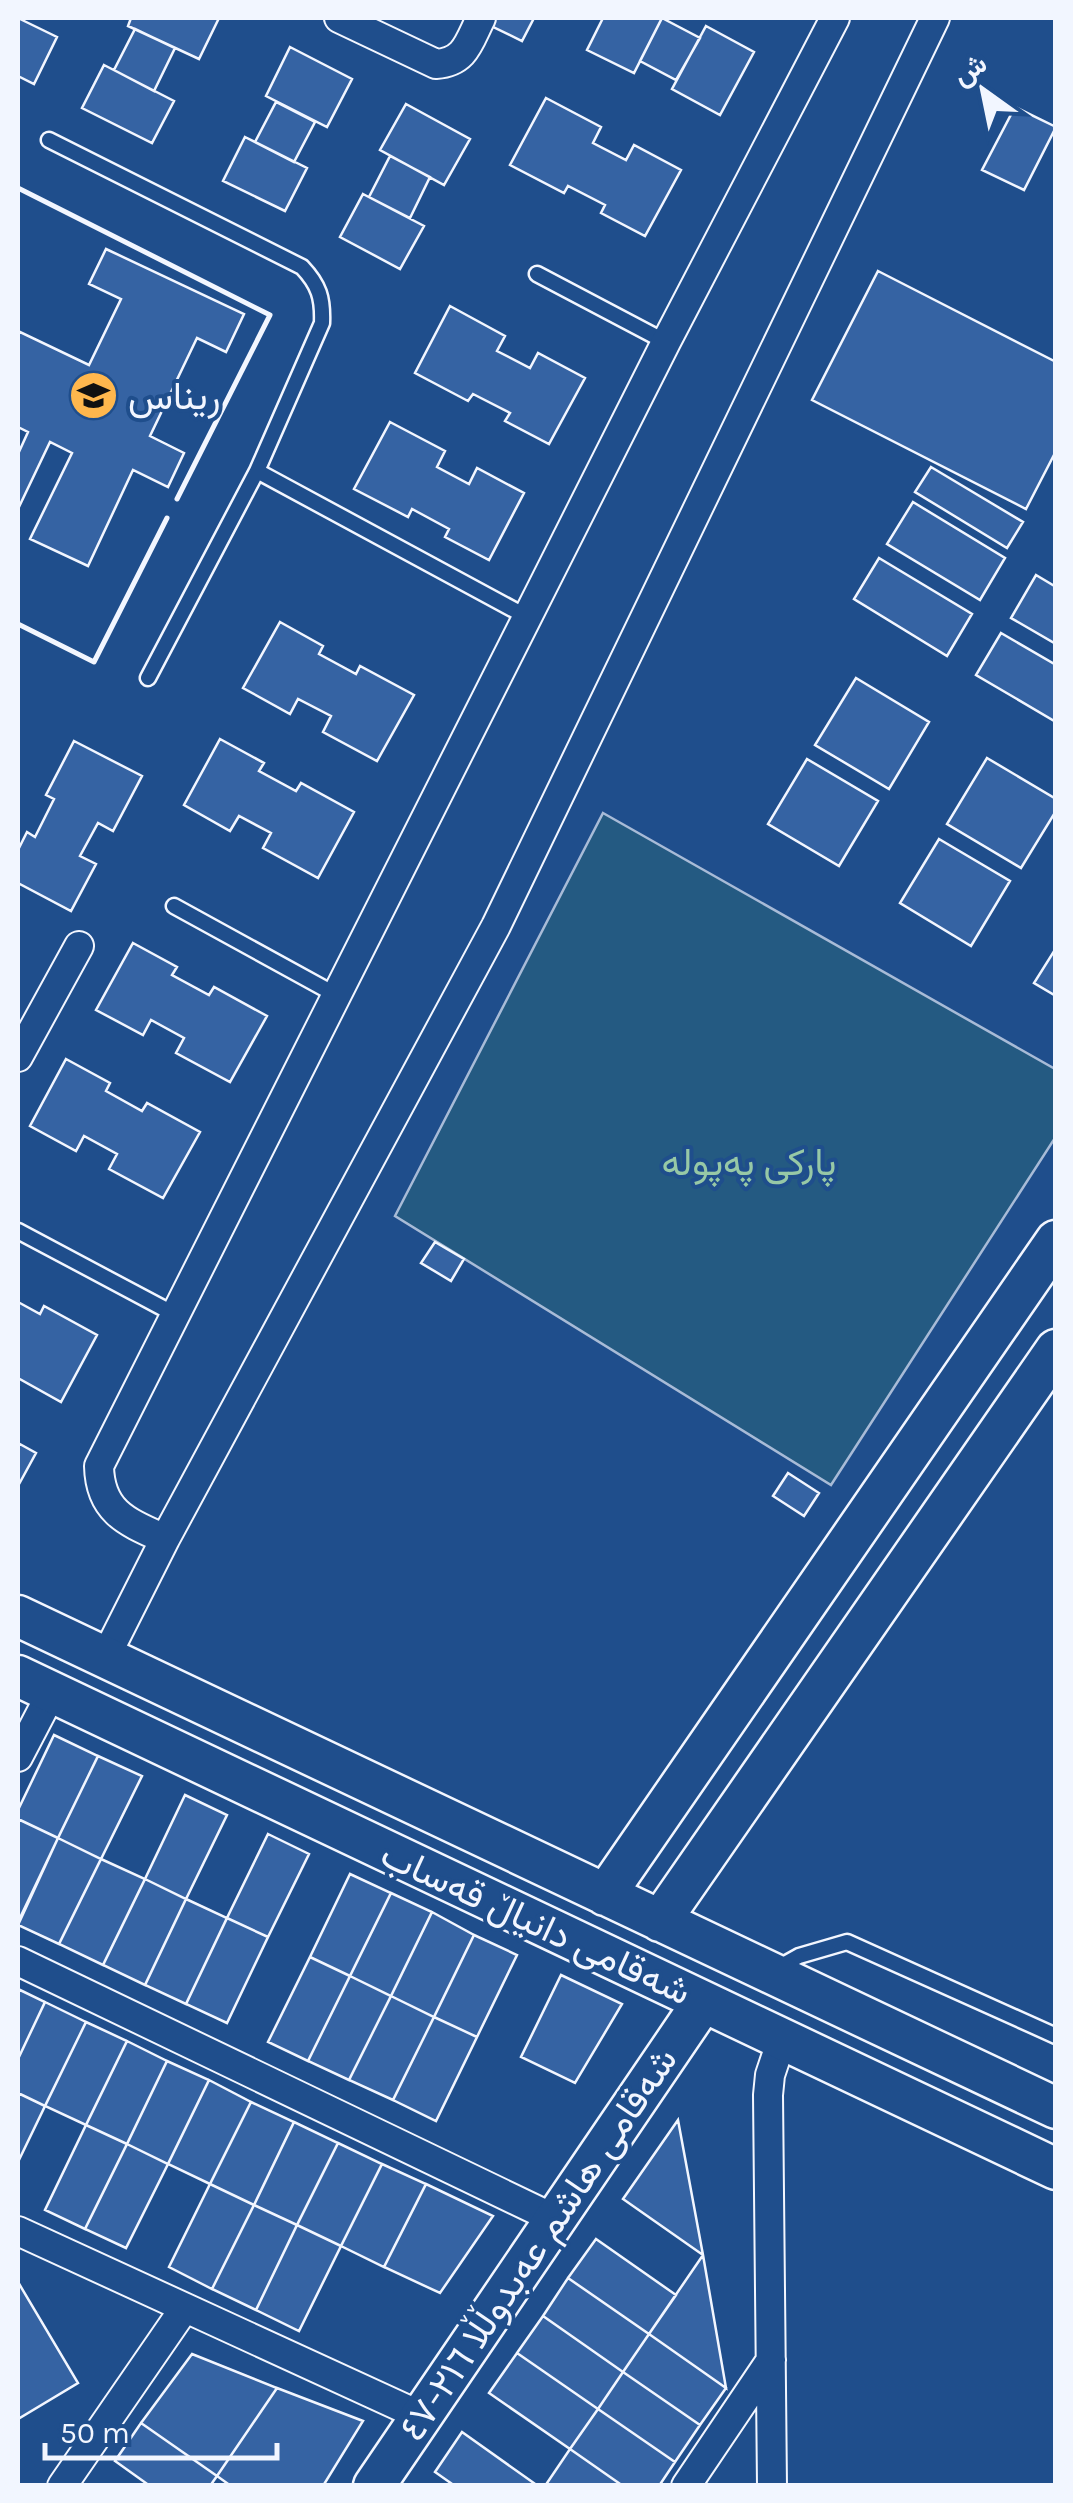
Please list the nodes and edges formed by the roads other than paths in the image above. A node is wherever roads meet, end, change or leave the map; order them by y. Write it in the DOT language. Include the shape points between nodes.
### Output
graph roads {
  1 [pos="340,18"];
  2 [pos="481,18"];
  3 [pos="834,18"];
  4 [pos="936,18"];
  5 [pos="50,140"];
  6 [pos="537,274"];
  7 [pos="666,342"];
  8 [pos="256,471"];
  9 [pos="529,618"];
  10 [pos="148,678"];
  11 [pos="174,906"];
  12 [pos="79,946"];
  13 [pos="338,996"];
  14 [pos="18,1058"];
  15 [pos="18,1231"];
  16 [pos="1056,1241"];
  17 [pos="176,1315"];
  18 [pos="1056,1350"];
  19 [pos="165,1539"];
  20 [pos="18,1616"];
  21 [pos="105,1658"];
  22 [pos="35,1684"];
  23 [pos="18,1756"];
  24 [pos="330,1764"];
  25 [pos="304,1812"];
  26 [pos="604,1894"];
  27 [pos="660,1921"];
  28 [pos="18,1961"];
  29 [pos="769,1972"];
  30 [pos="703,2002"];
  31 [pos="1056,2036"];
  32 [pos="782,2039"];
  33 [pos="1056,2108"];
  34 [pos="1056,2169"];
  35 [pos="555,2219"];
  36 [pos="18,2231"];
  37 [pos="184,2308"];
  38 [pos="772,2360"];
  39 [pos="421,2416"];
  40 [pos="62,2486"];
  41 [pos="374,2486"];
  42 [pos="686,2486"];
  43 [pos="772,2486"];
  1 -- 2 [label="street" via="436,64 452,63 463,53"];
  3 -- 7 [label="street"];
  4 -- 19 [label="street" via="496,926"];
  5 -- 8 [label="lane" via="302,267 316,282 322,323"];
  6 -- 7 [label="lane"];
  7 -- 9 [label="street"];
  8 -- 9 [label="lane"];
  8 -- 10 [label="lane"];
  9 -- 13 [label="street"];
  11 -- 13 [label="lane"];
  12 -- 14 [label="street"];
  13 -- 17 [label="street"];
  15 -- 17 [label="lane"];
  16 -- 26 [label="street"];
  17 -- 19 [label="street" via="99,1466 108,1502 128,1522"];
  18 -- 27 [label="street"];
  19 -- 21 [label="street"];
  20 -- 21 [label="street, شەقامی دانیاڵ قەساب"];
  21 -- 24 [label="street, شەقامی دانیاڵ قەساب"];
  22 -- 23 [label="street"];
  22 -- 25 [label="street, شەقامی دانیاڵ قەساب"];
  24 -- 25 [label="street"];
  24 -- 26 [label="street, شەقامی دانیاڵ قەساب"];
  25 -- 30 [label="street, شەقامی دانیاڵ قەساب"];
  26 -- 27 [label="street, شەقامی دانیاڵ قەساب"];
  27 -- 29 [label="street, شەقامی دانیاڵ قەساب"];
  28 -- 35 [label="street"];
  29 -- 31 [label="lane" via="847,1942"];
  29 -- 33 [label="street, شەقامی دانیاڵ قەساب"];
  30 -- 32 [label="street, شەقامی دانیاڵ قەساب"];
  30 -- 35 [label="street, شەقامی هاشم عەبدوڵڵا ٢١٦-٤٧"];
  32 -- 34 [label="street, شەقامی دانیاڵ قەساب"];
  32 -- 38 [label="street" via="768,2095"];
  35 -- 39 [label="street, شەقامی هاشم عەبدوڵڵا ٢١٦-٤٧"];
  36 -- 37 [label="street"];
  37 -- 39 [label="street"];
  37 -- 40 [label="street"];
  38 -- 42 [label="street"];
  38 -- 43 [label="street"];
  39 -- 41 [label="street, شەقامی هاشم عەبدوڵڵا ٢١٦-٤٧"];
}
